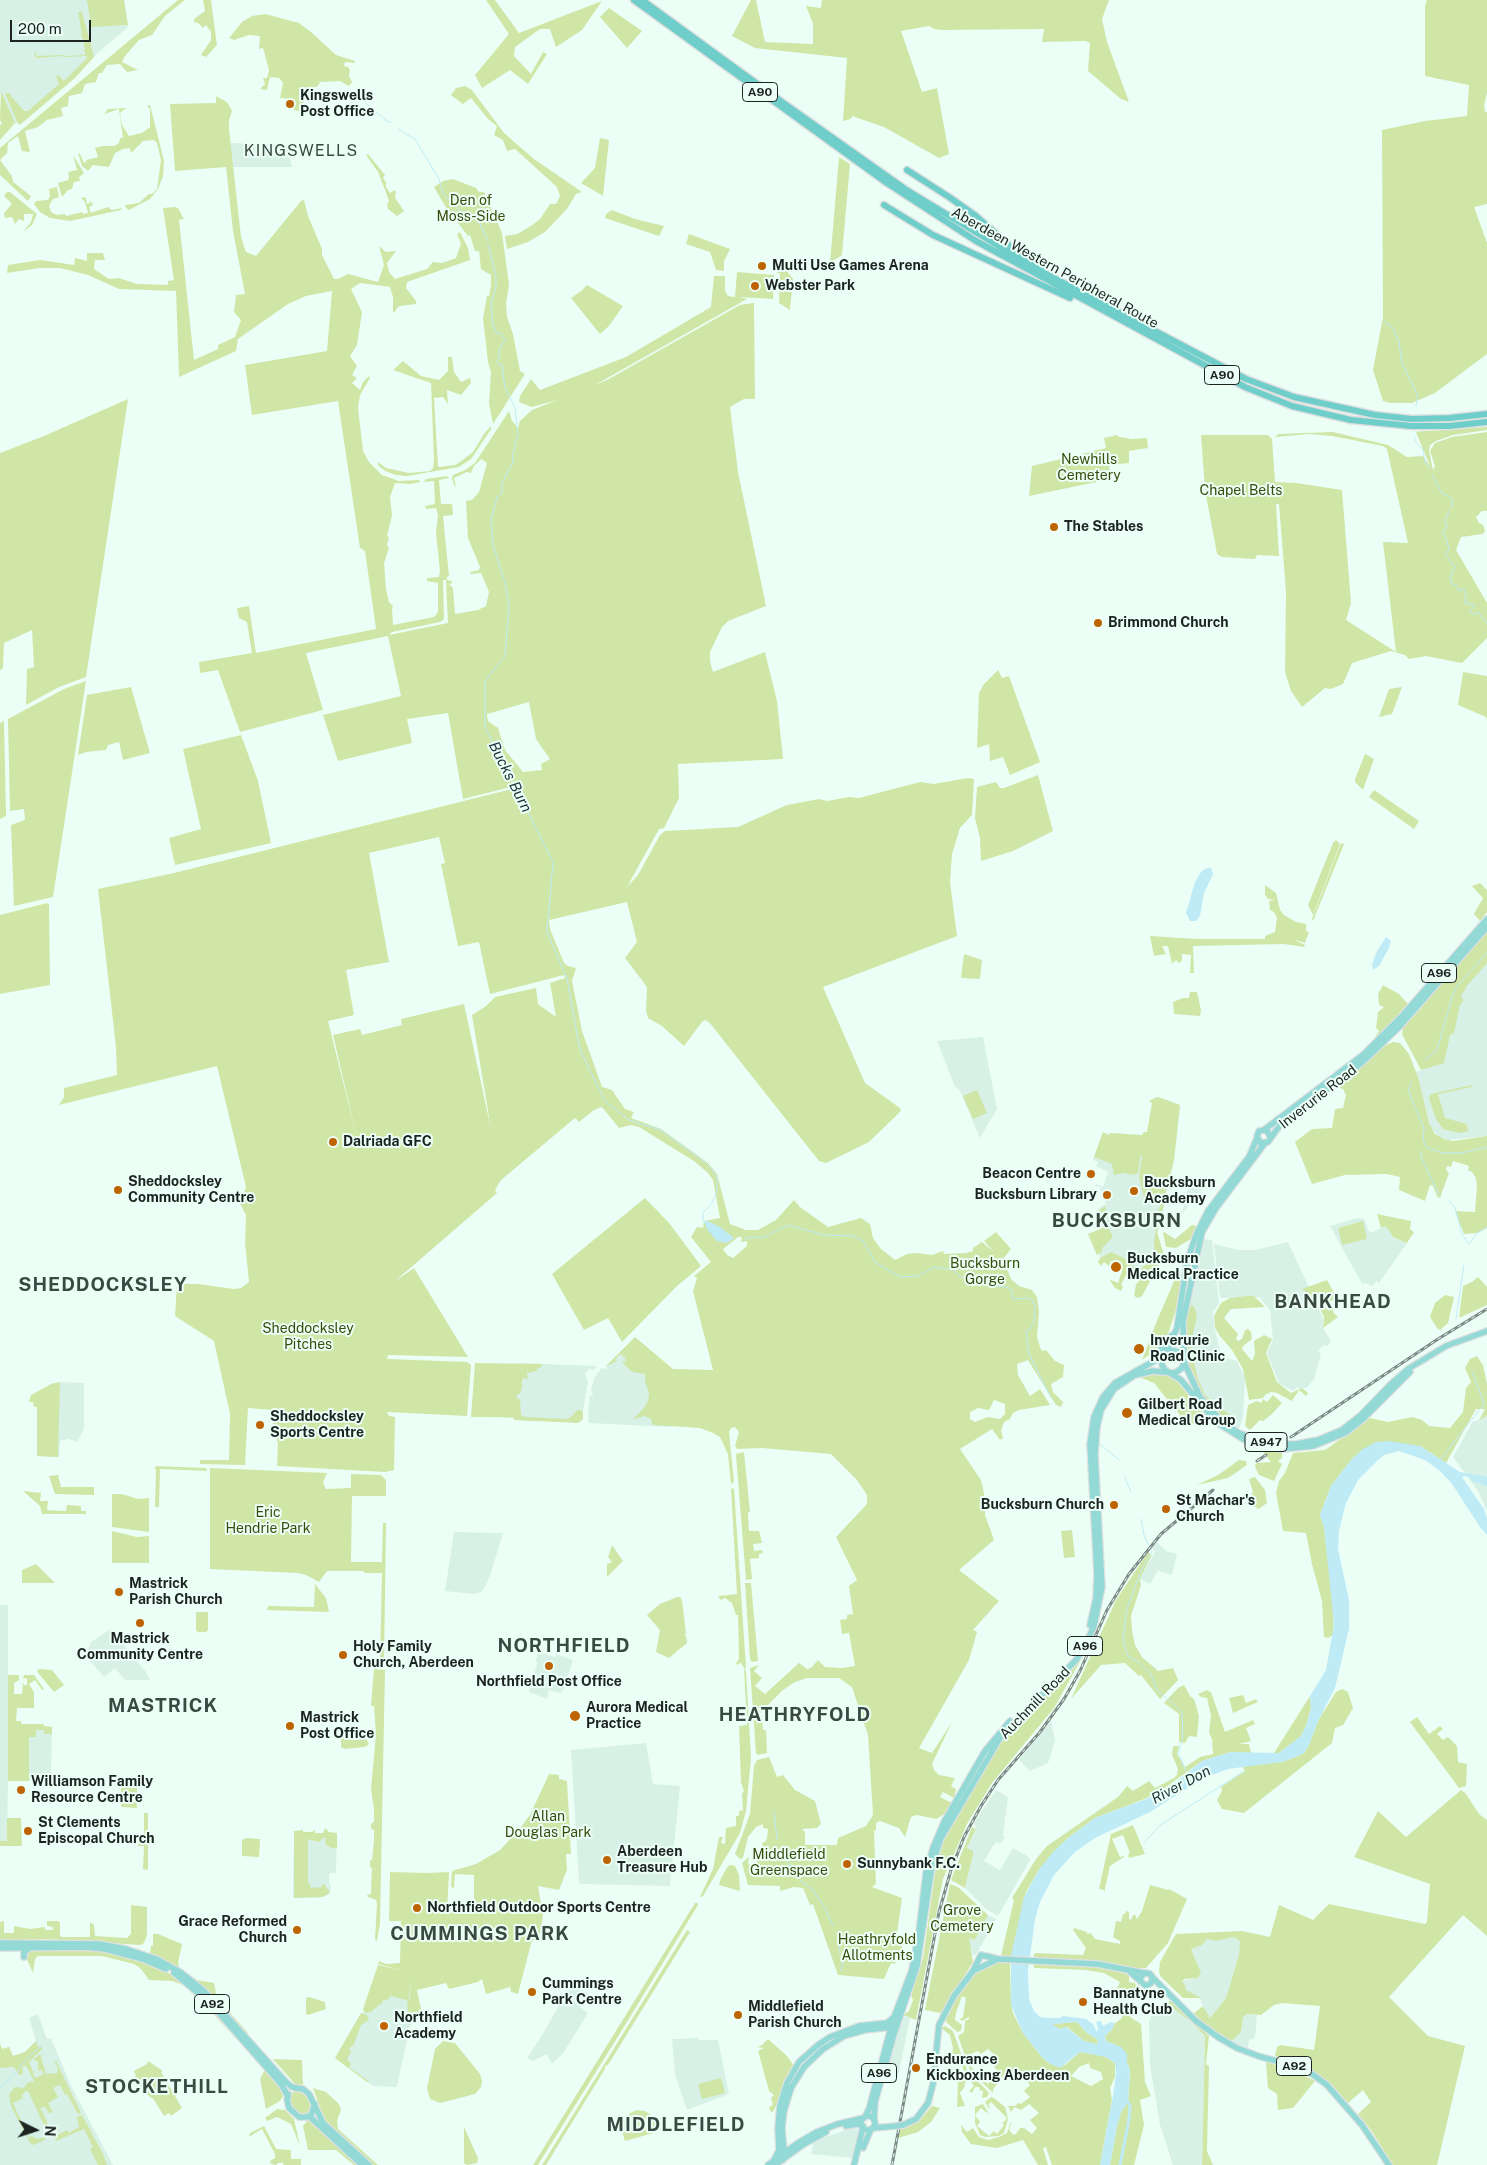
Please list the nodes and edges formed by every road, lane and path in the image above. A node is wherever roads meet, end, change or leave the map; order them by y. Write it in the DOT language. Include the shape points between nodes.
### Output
graph roads {
  1 [pos="634,0"];
  2 [pos="642,0"];
  3 [pos="907,170"];
  4 [pos="889,181"];
  5 [pos="884,205"];
  6 [pos="1118,316"];
  7 [pos="1487,413"];
  8 [pos="1487,423"];
  9 [pos="1487,919"];
  10 [pos="1487,927"];
  11 [pos="1365,1057"];
  12 [pos="1264,1130"];
  13 [pos="1270,1137"];
  14 [pos="1257,1138"];
  15 [pos="1265,1143"];
  16 [pos="1179,1319"];
  17 [pos="1487,1331"];
  18 [pos="1164,1354"];
  19 [pos="1184,1360"];
  20 [pos="1422,1361"];
  21 [pos="1136,1370"];
  22 [pos="1168,1372"];
  23 [pos="0,1943"];
  24 [pos="34,1947"];
  25 [pos="0,1948"];
  26 [pos="24,1957"];
  27 [pos="1128,1971"];
  28 [pos="1144,1973"];
  29 [pos="1152,1977"];
  30 [pos="1140,1980"];
  31 [pos="1150,1984"];
  32 [pos="1171,1996"];
  33 [pos="897,2016"];
  34 [pos="887,2028"];
  35 [pos="297,2088"];
  36 [pos="288,2096"];
  37 [pos="315,2104"];
  38 [pos="309,2116"];
  39 [pos="865,2118"];
  40 [pos="873,2124"];
  41 [pos="863,2127"];
  42 [pos="780,2130"];
  43 [pos="798,2143"];
  44 [pos="783,2156"];
  45 [pos="775,2163"];
  46 [pos="362,2165"];
  47 [pos="369,2165"];
  48 [pos="768,2165"];
  49 [pos="854,2165"];
  50 [pos="858,2165"];
  51 [pos="1389,2165"];
  1 -- 4 [label="highway, Aberdeen Western Peripheral Route / A90"];
  2 -- 4 [label="highway, Aberdeen Western Peripheral Route / A90"];
  3 -- 6 [label="highway, A90" via="969,212 1010,246"];
  4 -- 6 [label="highway, Aberdeen Western Peripheral Route / A90" via="976,241"];
  5 -- 6 [label="highway, A90" via="933,235"];
  6 -- 7 [label="highway, Aberdeen Western Peripheral Route / A90" via="1246,379 1324,405 1412,419"];
  6 -- 8 [label="highway, Aberdeen Western Peripheral Route / A90" via="1264,395 1292,406 1352,420 1411,426"];
  9 -- 11 [label="main road, A96"];
  10 -- 11 [label="main road, A96" via="1402,1025"];
  11 -- 12 [label="main road, Inverurie Road / A96"];
  11 -- 13 [label="main road, Inverurie Road / A96" via="1346,1076 1286,1118"];
  12 -- 13 [label="main road"];
  12 -- 14 [label="main road, A96" via="1258,1132"];
  13 -- 15 [label="main road, A96"];
  14 -- 15 [label="main road"];
  14 -- 16 [label="main road, A96" via="1249,1157 1208,1211 1196,1235 1187,1262"];
  15 -- 19 [label="main road, A96" via="1202,1232 1183,1321"];
  16 -- 18 [label="main road, A96" via="1175,1335"];
  16 -- 21 [label="main road, A96" via="1157,1355"];
  17 -- 20 [label="main road, A947" via="1452,1343"];
  18 -- 19 [label="main road" via="1176,1351"];
  18 -- 21 [label="main road, Auchmill Road / A96"];
  18 -- 22 [label="main road" via="1162,1365"];
  19 -- 20 [label="main road, A947" via="1200,1397 1223,1423 1256,1440 1289,1445 1318,1440 1348,1426 1401,1375"];
  19 -- 22 [label="main road, A96" via="1178,1372"];
  20 -- 22 [label="main road, A947" via="1350,1430 1323,1443 1292,1449 1260,1445 1230,1432 1208,1414 1181,1380"];
  21 -- 33 [label="main road, Auchmill Road / A96" via="1118,1380 1106,1392 1092,1426 1090,1444 1097,1574 1088,1633 1070,1662 993,1740 941,1828 926,1873 912,1970"];
  22 -- 33 [label="main road, Auchmill Road / A96" via="1147,1372 1129,1378 1112,1392 1101,1410 1095,1449 1102,1587 1092,1630 1076,1660 1000,1738 944,1831 932,1866 917,1966"];
  23 -- 35 [label="main road, A92" via="92,1943 156,1959 204,1991 286,2082"];
  24 -- 25 [label="main road, A92"];
  24 -- 26 [label="main road" via="25,1951"];
  24 -- 36 [label="main road, A92" via="105,1949 143,1958 170,1971 211,2004"];
  27 -- 28 [label="main road, A92"];
  27 -- 30 [label="main road, A92"];
  27 -- 40 [label="main road, A92, bridge" via="1097,1964 985,1961 959,1988 939,2025 928,2104 916,2119 903,2125"];
  28 -- 29 [label="main road, A92"];
  28 -- 30 [label="main road"];
  29 -- 31 [label="main road"];
  29 -- 32 [label="main road, A92"];
  30 -- 31 [label="main road, A92" via="1144,1985"];
  31 -- 32 [label="main road, A92"];
  32 -- 51 [label="main road, A92" via="1210,2032 1231,2044 1258,2056 1295,2066 1319,2079 1358,2120"];
  33 -- 34 [label="main road, Auchmill Road / A96"];
  33 -- 40 [label="main road, Auchmill Road / A96" via="874,2106"];
  33 -- 42 [label="main road" via="885,2023 839,2032 802,2058 784,2091 779,2108"];
  34 -- 39 [label="main road, A96" via="888,2039"];
  34 -- 42 [label="main road" via="852,2033 831,2043 812,2058 789,2094"];
  35 -- 36 [label="main road"];
  35 -- 37 [label="main road, A92" via="308,2093"];
  36 -- 38 [label="main road, A92" via="289,2108 296,2115"];
  37 -- 38 [label="main road"];
  37 -- 47 [label="main road, A92" via="323,2123"];
  38 -- 46 [label="main road, A92"];
  39 -- 40 [label="main road, A92" via="871,2117"];
  39 -- 41 [label="main road"];
  39 -- 43 [label="main road, A92" via="828,2127"];
  40 -- 41 [label="main road, A92"];
  40 -- 50 [label="main road, A96"];
  41 -- 44 [label="main road, A92" via="852,2124 828,2131"];
  41 -- 49 [label="main road"];
  42 -- 43 [label="main road" via="787,2142"];
  42 -- 44 [label="main road"];
  42 -- 45 [label="main road" via="780,2150"];
  43 -- 44 [label="main road, A92"];
  44 -- 45 [label="main road, A92"];
  45 -- 48 [label="main road, A92"];
}
